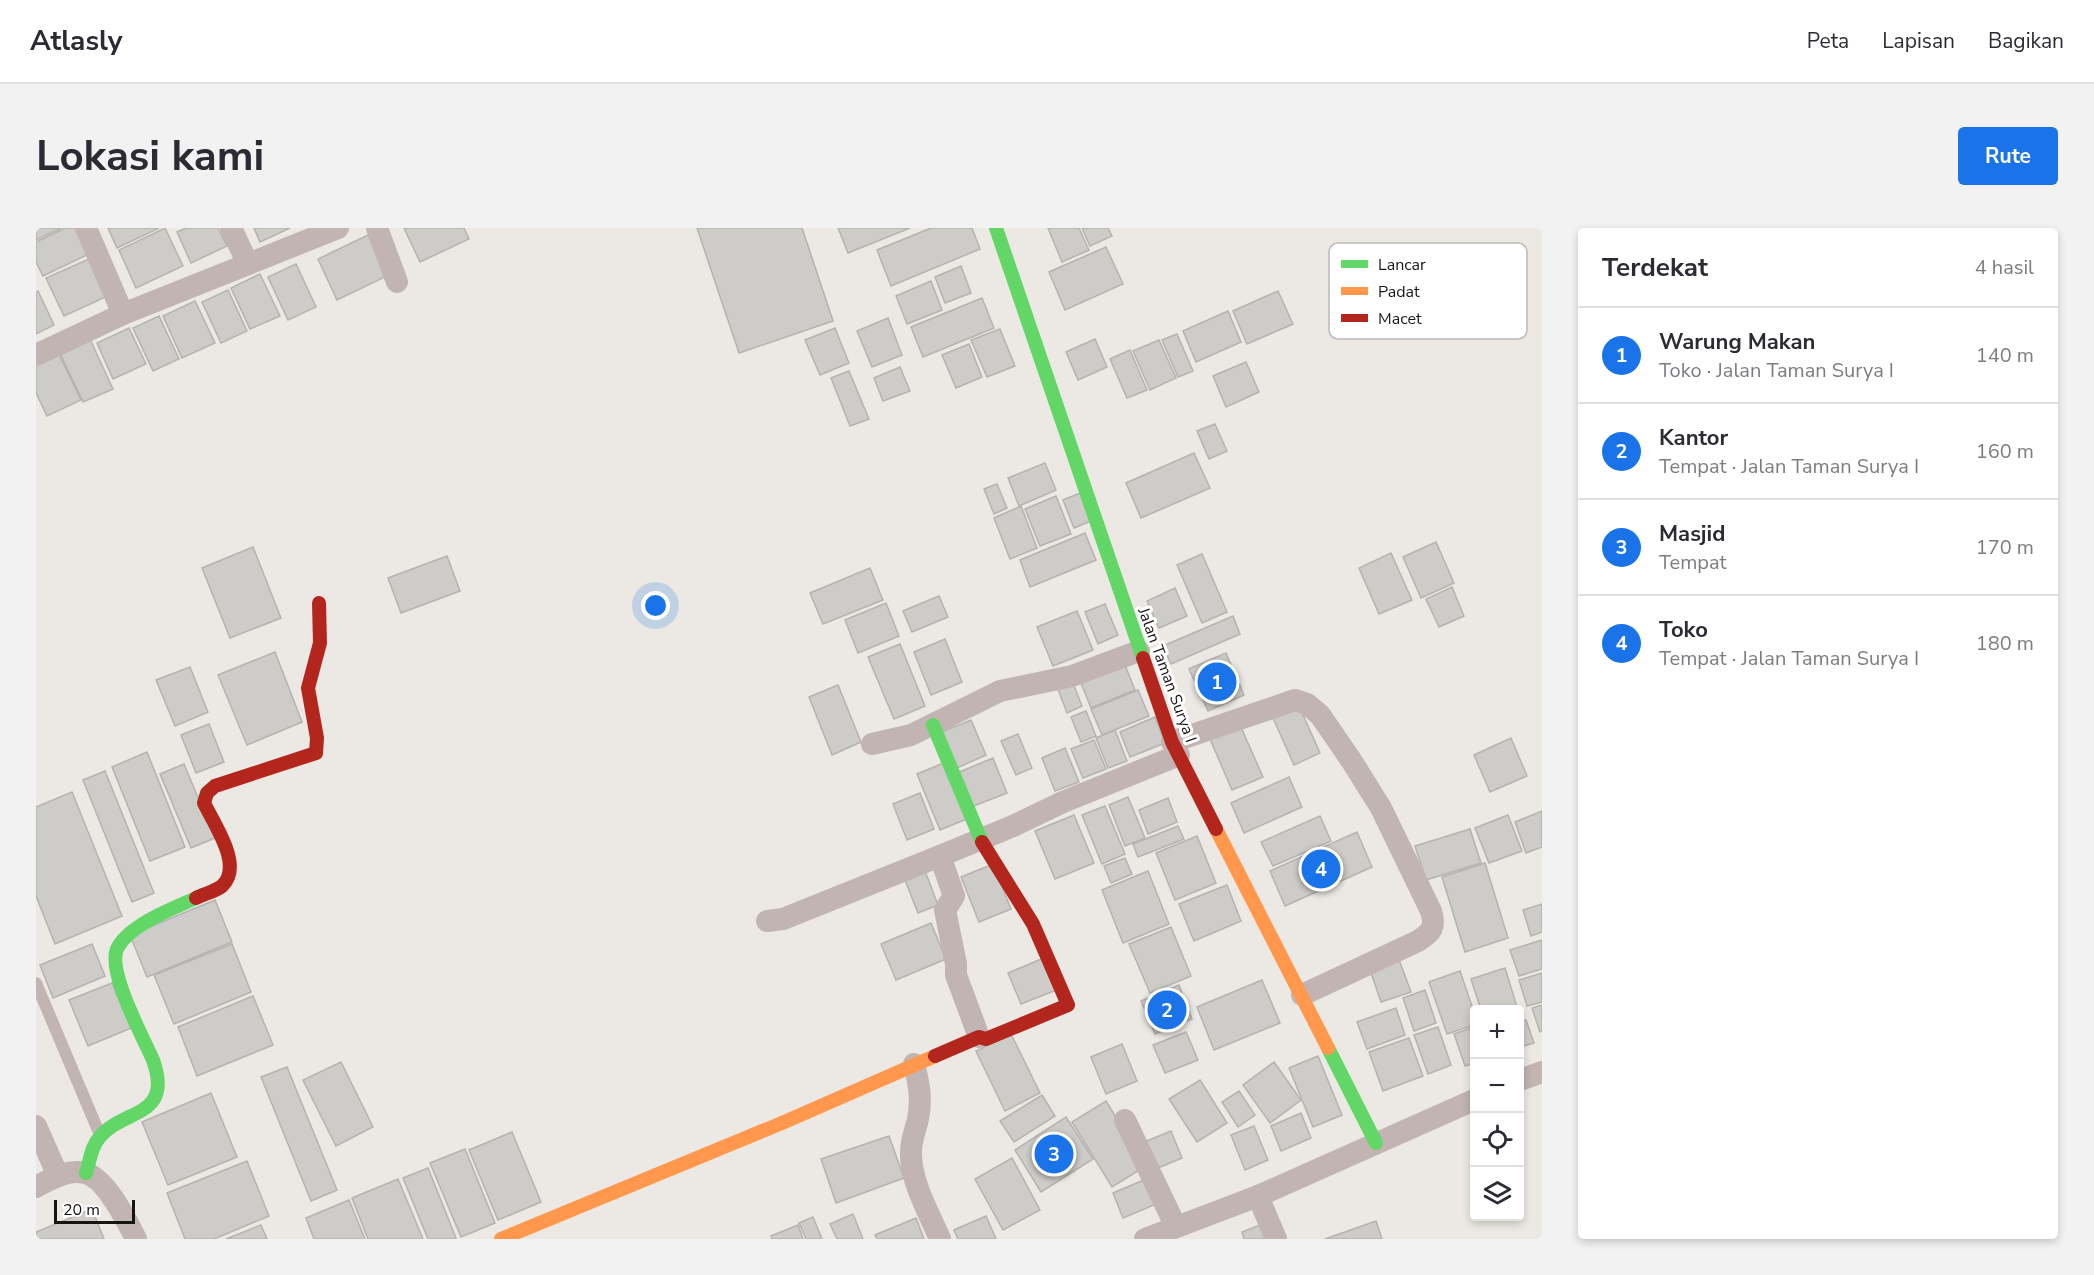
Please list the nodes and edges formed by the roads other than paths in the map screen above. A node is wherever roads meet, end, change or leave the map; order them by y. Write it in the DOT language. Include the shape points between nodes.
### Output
graph roads {
  1 [pos="86,228"];
  2 [pos="231,228"];
  3 [pos="338,228"];
  4 [pos="377,228"];
  5 [pos="996,228"];
  6 [pos="248,264"];
  7 [pos="397,282"];
  8 [pos="123,314"];
  9 [pos="36,355"];
  10 [pos="319,603"];
  11 [pos="1139,651"];
  12 [pos="933,725"];
  13 [pos="872,744"];
  14 [pos="1175,748"];
  15 [pos="980,839"];
  16 [pos="940,856"];
  17 [pos="767,921"];
  18 [pos="36,982"];
  19 [pos="1302,995"];
  20 [pos="979,1037"];
  21 [pos="914,1064"];
  22 [pos="1542,1072"];
  23 [pos="1524,1079"];
  24 [pos="1470,1102"];
  25 [pos="1125,1120"];
  26 [pos="36,1126"];
  27 [pos="100,1136"];
  28 [pos="1376,1143"];
  29 [pos="86,1173"];
  30 [pos="58,1176"];
  31 [pos="36,1187"];
  32 [pos="1258,1196"];
  33 [pos="1176,1227"];
  34 [pos="136,1239"];
  35 [pos="501,1239"];
  36 [pos="940,1239"];
  37 [pos="1145,1239"];
  38 [pos="1276,1239"];
  1 -- 8 [label="street"];
  2 -- 6 [label="street"];
  3 -- 6 [label="street"];
  4 -- 7 [label="street"];
  5 -- 11 [label="street, Jalan Taman Surya I"];
  6 -- 8 [label="street"];
  8 -- 9 [label="street"];
  10 -- 27 [label="street" via="320,644 307,691 317,730 316,753 210,789 204,803 231,858 230,875 222,886 142,926 118,946 114,957 119,977 156,1071 158,1086 150,1103"];
  11 -- 12 [label="street" via="1072,676 1000,691"];
  11 -- 14 [label="street, Jalan Taman Surya I"];
  12 -- 13 [label="street" via="911,735"];
  12 -- 15 [label="street"];
  14 -- 15 [label="street"];
  14 -- 19 [label="street, Jalan Taman Surya I"];
  14 -- 19 [label="street" via="1295,700 1320,715 1381,808 1431,912 1432,927 1418,940"];
  15 -- 16 [label="street"];
  15 -- 20 [label="street" via="1033,924 1068,1003 986,1039"];
  16 -- 17 [label="street" via="783,920"];
  16 -- 20 [label="street" via="954,896 945,910 956,975"];
  18 -- 27 [label="lane"];
  19 -- 28 [label="street, Jalan Taman Surya I"];
  20 -- 21 [label="street"];
  21 -- 35 [label="street"];
  21 -- 36 [label="street" via="921,1099 912,1138 912,1173"];
  22 -- 23 [label="street"];
  24 -- 28 [label="street"];
  25 -- 33 [label="street"];
  26 -- 30 [label="street"];
  27 -- 29 [label="street"];
  28 -- 32 [label="street"];
  29 -- 30 [label="street"];
  29 -- 34 [label="street" via="100,1182"];
  30 -- 31 [label="street"];
  32 -- 33 [label="street"];
  32 -- 38 [label="street"];
  33 -- 37 [label="street"];
}
